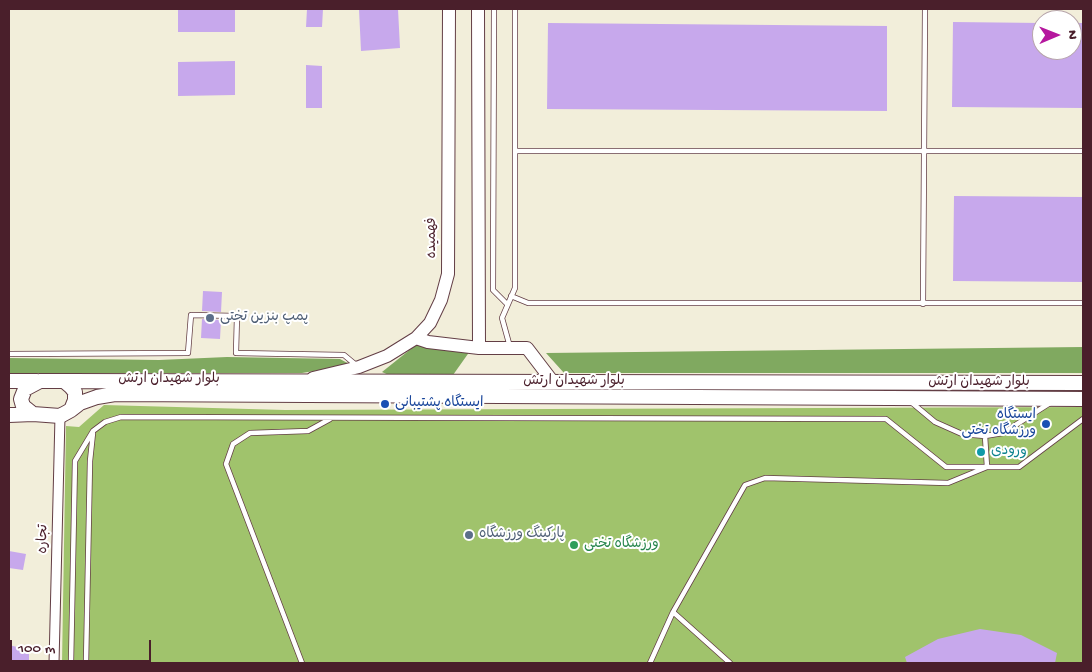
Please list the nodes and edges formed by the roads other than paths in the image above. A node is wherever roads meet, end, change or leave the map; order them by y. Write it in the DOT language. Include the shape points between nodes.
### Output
graph roads {
  1 [pos="449,9"];
  2 [pos="478,9"];
  3 [pos="494,9"];
  4 [pos="515,9"];
  5 [pos="925,9"];
  6 [pos="515,151"];
  7 [pos="1083,151"];
  8 [pos="924,152"];
  9 [pos="511,296"];
  10 [pos="1083,303"];
  11 [pos="507,304"];
  12 [pos="923,304"];
  13 [pos="416,338"];
  14 [pos="479,348"];
  15 [pos="510,348"];
  16 [pos="9,354"];
  17 [pos="359,367"];
  18 [pos="40,381"];
  19 [pos="64,381"];
  20 [pos="304,381"];
  21 [pos="9,382"];
  22 [pos="553,382"];
  23 [pos="1083,383"];
  24 [pos="906,398"];
  25 [pos="1055,399"];
  26 [pos="1083,399"];
  27 [pos="66,413"];
  28 [pos="33,414"];
  29 [pos="9,415"];
  30 [pos="332,418"];
  31 [pos="1083,419"];
  32 [pos="93,432"];
  33 [pos="985,436"];
  34 [pos="987,467"];
  35 [pos="673,612"];
  36 [pos="54,663"];
  37 [pos="71,663"];
  38 [pos="86,663"];
  39 [pos="302,663"];
  40 [pos="650,663"];
  41 [pos="730,663"];
  1 -- 13 [label="main road, فهمیده" via="448,274 434,315"];
  2 -- 14 [label="main road"];
  3 -- 11 [label="lane" via="493,290"];
  4 -- 6 [label="lane"];
  5 -- 8 [label="lane"];
  6 -- 8 [label="lane"];
  6 -- 9 [label="lane" via="515,288"];
  7 -- 8 [label="lane"];
  8 -- 12 [label="lane"];
  9 -- 11 [label="lane"];
  9 -- 12 [label="lane" via="528,303"];
  10 -- 12 [label="lane"];
  11 -- 15 [label="lane" via="502,318"];
  13 -- 14 [label="main road"];
  13 -- 17 [label="main road, فهمیده" via="388,356"];
  14 -- 15 [label="main road"];
  15 -- 22 [label="main road" via="527,348"];
  16 -- 17 [label="lane" via="188,353 191,316 237,316 236,353 344,355"];
  17 -- 20 [label="main road, فهمیده"];
  18 -- 19 [label="main road"];
  18 -- 21 [label="main road"];
  18 -- 28 [label="main road" via="25,389 21,399 23,406"];
  19 -- 20 [label="main road, بلوار شهیدان ارتش"];
  19 -- 27 [label="main road" via="75,392 75,400"];
  20 -- 22 [label="main road, بلوار شهیدان ارتش"];
  22 -- 23 [label="main road, بلوار شهیدان ارتش"];
  24 -- 25 [label="main road, بلوار شهیدان ارتش"];
  24 -- 27 [label="main road, بلوار شهیدان ارتش" via="114,394 80,403"];
  24 -- 33 [label="lane" via="935,422 962,434"];
  25 -- 26 [label="main road, بلوار شهیدان ارتش"];
  25 -- 33 [label="lane" via="1003,433"];
  27 -- 28 [label="main road"];
  27 -- 36 [label="street, تجاره"];
  28 -- 29 [label="main road"];
  30 -- 32 [label="lane" via="121,417 106,422"];
  30 -- 34 [label="lane" via="886,418 946,467"];
  30 -- 39 [label="lane" via="308,431 250,433 233,444 226,464"];
  31 -- 34 [label="lane" via="1019,467"];
  32 -- 37 [label="lane" via="75,461"];
  32 -- 38 [label="lane"];
  33 -- 34 [label="lane"];
  34 -- 35 [label="lane" via="948,483 754,480 745,485 731,507"];
  35 -- 40 [label="lane"];
  35 -- 41 [label="lane"];
}
